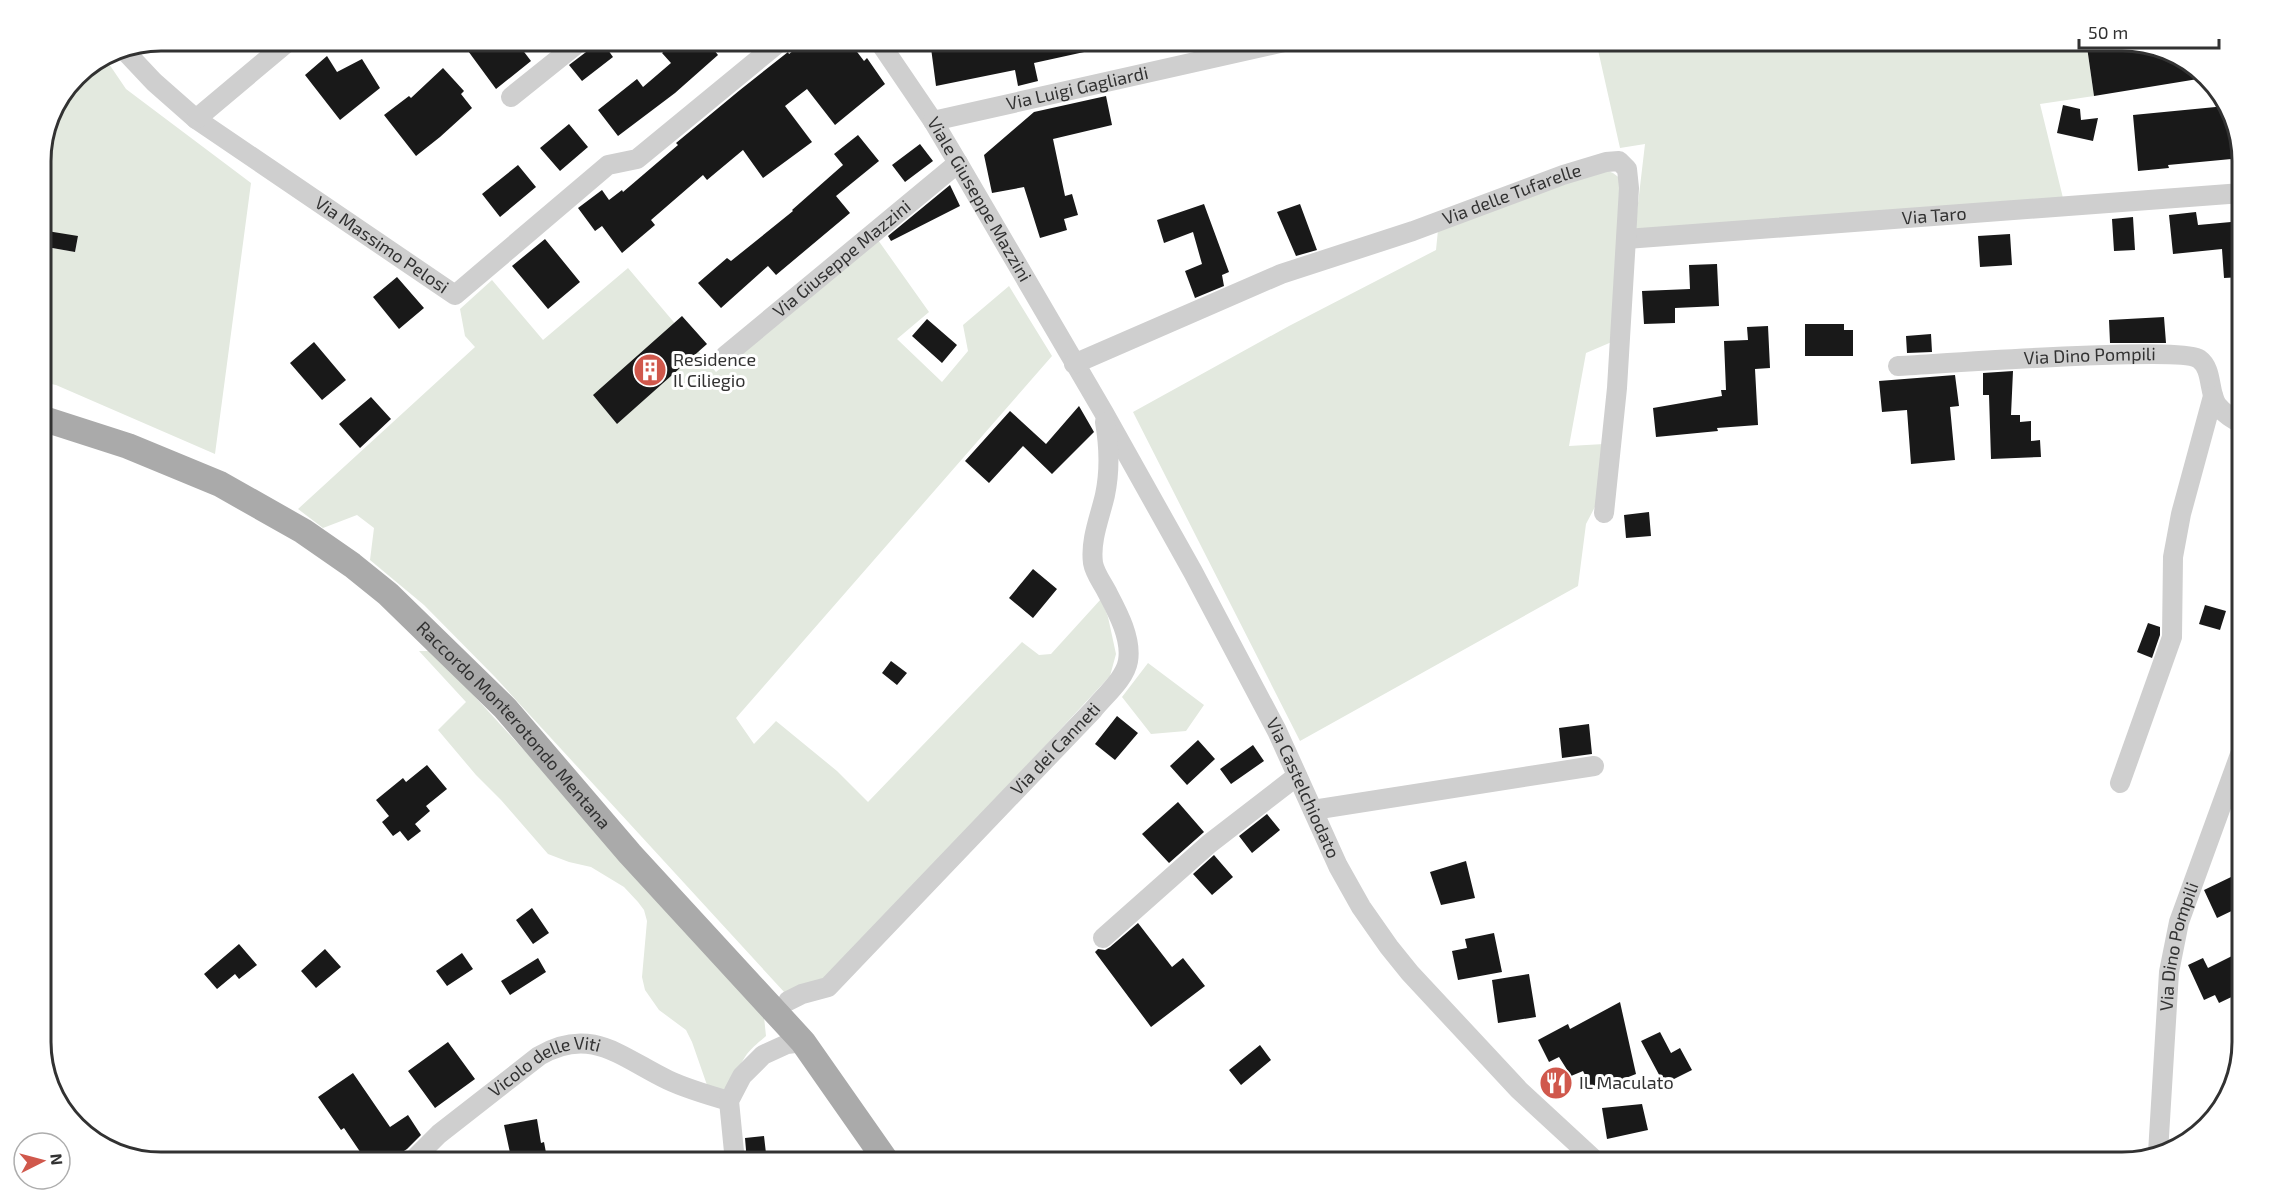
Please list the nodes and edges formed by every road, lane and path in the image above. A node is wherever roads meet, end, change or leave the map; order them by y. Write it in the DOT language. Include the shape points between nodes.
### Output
graph roads {
  1 [pos="277,51"];
  2 [pos="568,51"];
  3 [pos="769,51"];
  4 [pos="885,51"];
  5 [pos="1244,51"];
  6 [pos="130,56"];
  7 [pos="511,97"];
  8 [pos="196,119"];
  9 [pos="933,121"];
  10 [pos="958,163"];
  11 [pos="2232,194"];
  12 [pos="1626,239"];
  13 [pos="725,356"];
  14 [pos="1074,364"];
  15 [pos="1898,366"];
  16 [pos="2213,396"];
  17 [pos="1104,413"];
  18 [pos="2232,418"];
  19 [pos="51,421"];
  20 [pos="1604,513"];
  21 [pos="1594,766"];
  22 [pos="1297,776"];
  23 [pos="2232,776"];
  24 [pos="2120,783"];
  25 [pos="1313,810"];
  26 [pos="1103,938"];
  27 [pos="788,1001"];
  28 [pos="803,1042"];
  29 [pos="729,1101"];
  30 [pos="2158,1146"];
  31 [pos="421,1152"];
  32 [pos="734,1152"];
  33 [pos="880,1152"];
  34 [pos="1586,1152"];
  1 -- 8 [label="street"];
  2 -- 7 [label="street"];
  3 -- 8 [label="street, Via Massimo Pelosi" via="637,159 608,165 455,295"];
  4 -- 9 [label="street, Viale Giuseppe Mazzini"];
  5 -- 9 [label="street, Via Luigi Gagliardi"];
  6 -- 8 [label="street, Via Massimo Pelosi"];
  9 -- 10 [label="street, Viale Giuseppe Mazzini"];
  10 -- 13 [label="street, Via Giuseppe Mazzini"];
  10 -- 14 [label="street, Viale Giuseppe Mazzini"];
  11 -- 12 [label="street, Via Taro"];
  12 -- 14 [label="street, Via delle Tufarelle" via="1628,173 1624,164 1606,162 1281,274"];
  12 -- 20 [label="street, Via delle Tufarelle"];
  14 -- 17 [label="street, Via Castelchiodato"];
  15 -- 16 [label="street, Via Dino Pompili" via="2189,356 2204,364"];
  16 -- 18 [label="street, Via Dino Pompili" via="2222,411"];
  16 -- 24 [label="street" via="2173,557 2172,637"];
  17 -- 22 [label="street, Via Castelchiodato" via="1194,572"];
  17 -- 27 [label="street, Via dei Canneti" via="1108,473 1093,557 1126,640 1128,661 1124,671 1093,710 828,987"];
  19 -- 28 [label="main road, Raccordo Monterotondo Mentana" via="137,449 220,484 293,525 388,594 505,708 630,854"];
  21 -- 25 [label="street"];
  22 -- 25 [label="street, Via Castelchiodato"];
  22 -- 26 [label="street" via="1209,844"];
  23 -- 30 [label="street, Via Dino Pompili" via="2181,913 2173,946"];
  25 -- 34 [label="street, Via Castelchiodato" via="1353,893 1402,963 1519,1090"];
  28 -- 29 [label="street" via="779,1047 756,1060"];
  28 -- 33 [label="main road, Raccordo Monterotondo Mentana"];
  29 -- 31 [label="street, Vicolo delle Viti" via="686,1088 609,1048 590,1042 574,1043 540,1056"];
  29 -- 32 [label="street"];
}
